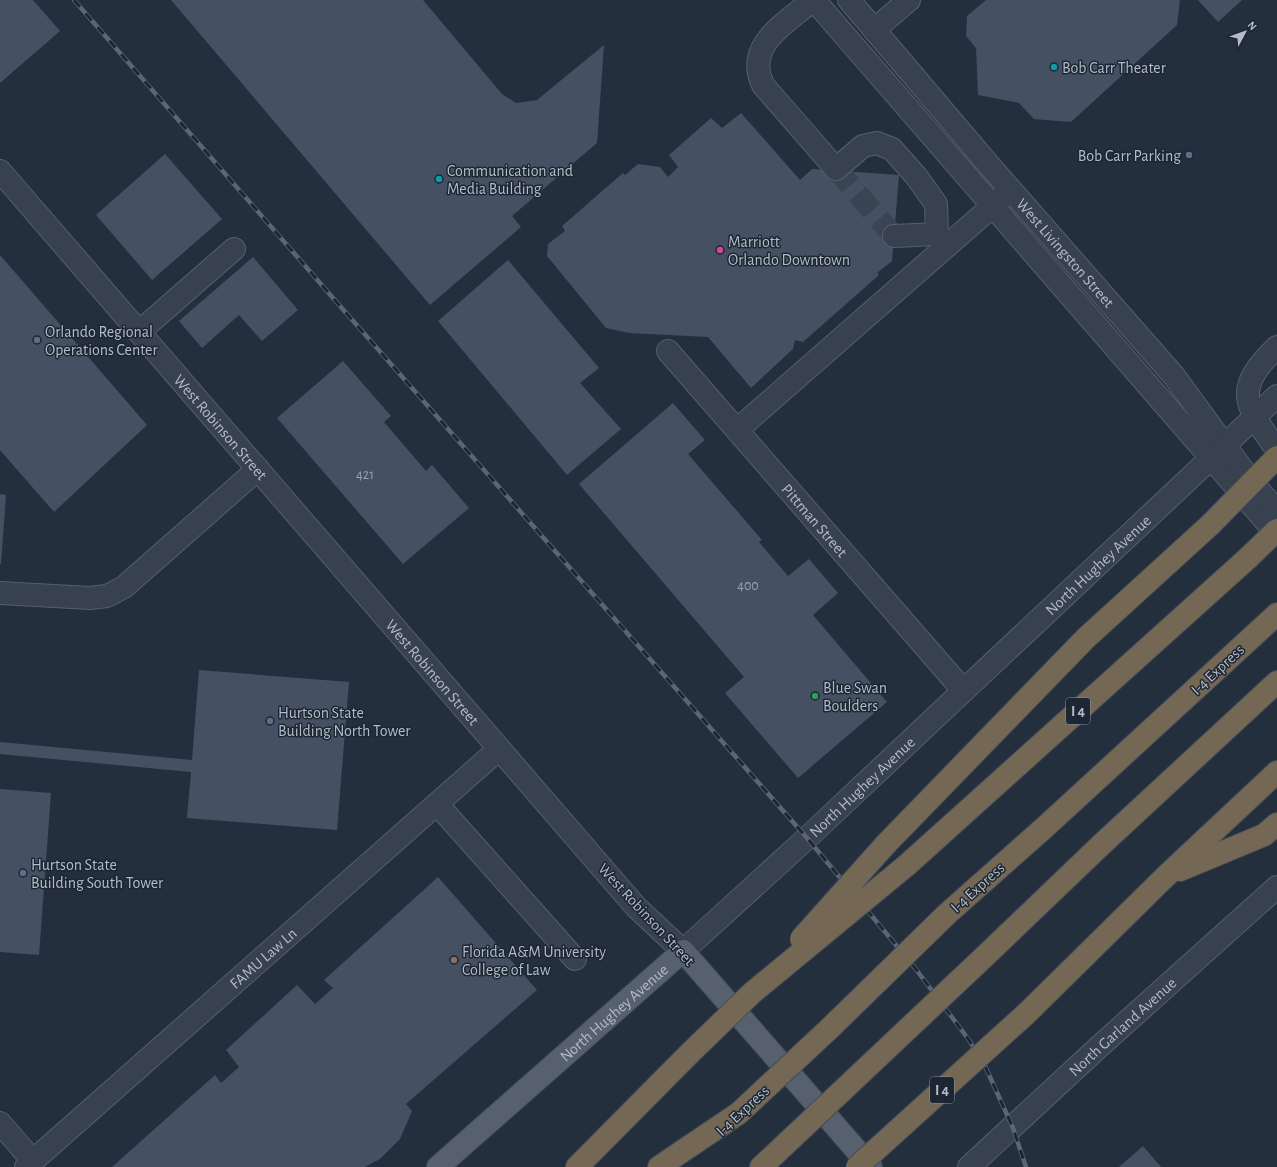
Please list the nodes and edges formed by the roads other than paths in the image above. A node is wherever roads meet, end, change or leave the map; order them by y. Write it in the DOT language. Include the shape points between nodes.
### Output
graph roads {
  1 [pos="814,0"];
  2 [pos="849,0"];
  3 [pos="909,0"];
  4 [pos="874,30"];
  5 [pos="0,171"];
  6 [pos="1011,190"];
  7 [pos="993,206"];
  8 [pos="894,236"];
  9 [pos="942,240"];
  10 [pos="234,250"];
  11 [pos="139,332"];
  12 [pos="1277,347"];
  13 [pos="668,351"];
  14 [pos="1277,396"];
  15 [pos="1255,416"];
  16 [pos="737,430"];
  17 [pos="1277,450"];
  18 [pos="1218,452"];
  19 [pos="1277,457"];
  20 [pos="258,469"];
  21 [pos="1277,511"];
  22 [pos="1277,530"];
  23 [pos="1277,534"];
  24 [pos="0,592"];
  25 [pos="1277,614"];
  26 [pos="1277,682"];
  27 [pos="963,690"];
  28 [pos="498,748"];
  29 [pos="1277,772"];
  30 [pos="437,804"];
  31 [pos="1277,824"];
  32 [pos="1166,876"];
  33 [pos="1277,887"];
  34 [pos="683,951"];
  35 [pos="575,958"];
  36 [pos="752,993"];
  37 [pos="740,1113"];
  38 [pos="0,1123"];
  39 [pos="767,1161"];
  40 [pos="30,1164"];
  41 [pos="438,1167"];
  42 [pos="577,1167"];
  43 [pos="659,1167"];
  44 [pos="683,1167"];
  45 [pos="857,1167"];
  46 [pos="871,1167"];
  47 [pos="969,1167"];
  1 -- 7 [label="street"];
  1 -- 9 [label="street" via="771,36 762,47 757,60 758,74 764,85 836,169 863,146 877,143 892,149 936,204"];
  2 -- 4 [label="street, West Livingston Street"];
  3 -- 4 [label="street"];
  4 -- 6 [label="street, West Livingston Street"];
  5 -- 11 [label="street, West Robinson Street"];
  6 -- 7 [label="street"];
  6 -- 18 [label="street, West Livingston Street" via="1174,376"];
  7 -- 9 [label="street"];
  7 -- 18 [label="street"];
  8 -- 9 [label="street"];
  9 -- 16 [label="street"];
  10 -- 11 [label="street"];
  11 -- 20 [label="street, West Robinson Street"];
  12 -- 15 [label="street" via="1251,376 1248,399"];
  13 -- 16 [label="street, Pittman Street"];
  14 -- 15 [label="street, North Hughey Avenue"];
  15 -- 17 [label="street"];
  15 -- 18 [label="street, North Hughey Avenue"];
  16 -- 27 [label="street, Pittman Street"];
  18 -- 21 [label="street, West Livingston Street" via="1253,484"];
  18 -- 23 [label="street"];
  18 -- 27 [label="street, North Hughey Avenue"];
  19 -- 36 [label="highway, bridge" via="1210,525 1086,638 886,844"];
  20 -- 24 [label="street" via="124,587 107,596 79,598"];
  20 -- 28 [label="street, West Robinson Street"];
  22 -- 36 [label="highway, I 4, bridge" via="907,865"];
  25 -- 37 [label="highway, I-4 Express, bridge" via="947,914"];
  26 -- 39 [label="highway, bridge"];
  27 -- 34 [label="street, North Hughey Avenue"];
  28 -- 30 [label="street, FAMU Law Ln"];
  28 -- 34 [label="street, West Robinson Street" via="636,906"];
  29 -- 32 [label="highway, I 4"];
  30 -- 35 [label="street"];
  30 -- 40 [label="street, FAMU Law Ln"];
  31 -- 32 [label="highway" via="1264,835"];
  32 -- 45 [label="highway, I 4, bridge" via="1027,1013"];
  33 -- 47 [label="street, North Garland Avenue"];
  34 -- 41 [label="main road, North Hughey Avenue"];
  34 -- 46 [label="main road, West Robinson Street"];
  36 -- 42 [label="highway, I 4, bridge"];
  37 -- 43 [label="highway"];
  37 -- 44 [label="highway, I-4 Express"];
  38 -- 40 [label="street"];
}
